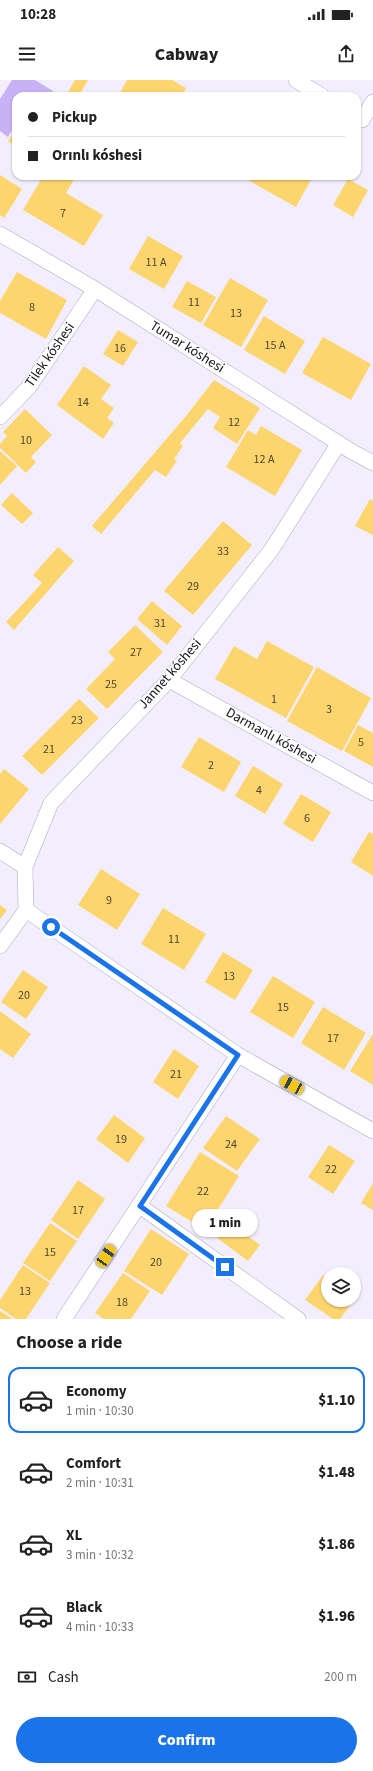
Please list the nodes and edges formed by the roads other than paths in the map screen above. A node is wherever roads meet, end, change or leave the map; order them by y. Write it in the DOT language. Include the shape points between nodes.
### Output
graph roads {
  1 [pos="296,80"];
  2 [pos="316,92"];
  3 [pos="373,102"];
  4 [pos="364,121"];
  5 [pos="0,234"];
  6 [pos="95,289"];
  7 [pos="0,416"];
  8 [pos="338,443"];
  9 [pos="373,463"];
  10 [pos="169,680"];
  11 [pos="373,793"];
  12 [pos="0,851"];
  13 [pos="25,867"];
  14 [pos="26,910"];
  15 [pos="0,946"];
  16 [pos="238,1055"];
  17 [pos="373,1130"];
  18 [pos="140,1206"];
  19 [pos="64,1319"];
  20 [pos="298,1319"];
  1 -- 2 [label="street"];
  3 -- 4 [label="street"];
  5 -- 6 [label="street, Tumar kóshesi"];
  6 -- 7 [label="street, Tilek kóshesi" via="29,387"];
  6 -- 8 [label="street, Tumar kóshesi"];
  8 -- 9 [label="street, Tumar kóshesi"];
  8 -- 10 [label="street, Jannet kóshesi" via="272,549"];
  10 -- 11 [label="street, Darmanlı kóshesi"];
  10 -- 13 [label="street, Jannet kóshesi" via="51,803"];
  12 -- 13 [label="street"];
  13 -- 14 [label="street, Jannet kóshesi"];
  14 -- 15 [label="street"];
  14 -- 16 [label="street"];
  16 -- 17 [label="street"];
  16 -- 18 [label="street"];
  18 -- 19 [label="street"];
  18 -- 20 [label="street"];
}
